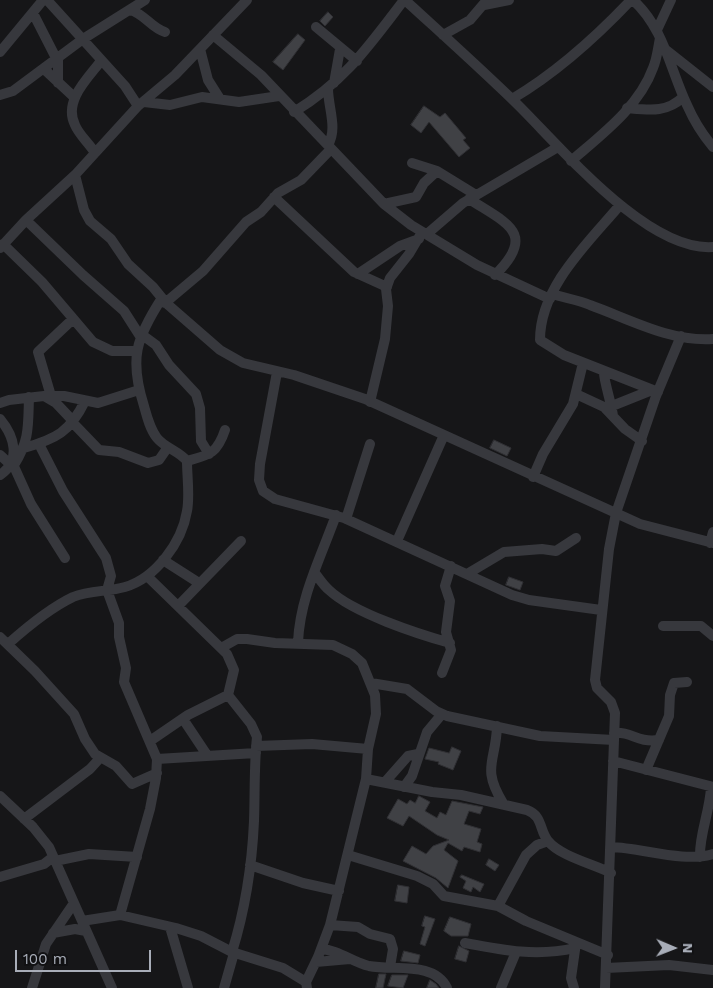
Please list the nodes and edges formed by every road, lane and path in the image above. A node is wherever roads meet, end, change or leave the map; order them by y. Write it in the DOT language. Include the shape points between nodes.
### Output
graph roads {
  1 [pos="43,0"];
  2 [pos="47,0"];
  3 [pos="145,0"];
  4 [pos="247,0"];
  5 [pos="404,0"];
  6 [pos="509,0"];
  7 [pos="632,0"];
  8 [pos="671,0"];
  9 [pos="486,2"];
  10 [pos="130,10"];
  11 [pos="33,13"];
  12 [pos="316,27"];
  13 [pos="165,32"];
  14 [pos="658,34"];
  15 [pos="213,35"];
  16 [pos="443,35"];
  17 [pos="83,39"];
  18 [pos="340,48"];
  19 [pos="200,49"];
  20 [pos="665,49"];
  21 [pos="0,52"];
  22 [pos="57,60"];
  23 [pos="101,61"];
  24 [pos="357,61"];
  25 [pos="44,69"];
  26 [pos="58,83"];
  27 [pos="331,85"];
  28 [pos="713,87"];
  29 [pos="0,95"];
  30 [pos="279,96"];
  31 [pos="683,97"];
  32 [pos="74,98"];
  33 [pos="220,98"];
  34 [pos="512,99"];
  35 [pos="141,104"];
  36 [pos="627,108"];
  37 [pos="294,112"];
  38 [pos="329,147"];
  39 [pos="558,147"];
  40 [pos="713,147"];
  41 [pos="95,153"];
  42 [pos="572,161"];
  43 [pos="412,163"];
  44 [pos="437,171"];
  45 [pos="75,175"];
  46 [pos="274,197"];
  47 [pos="473,197"];
  48 [pos="384,204"];
  49 [pos="620,205"];
  50 [pos="26,220"];
  51 [pos="423,235"];
  52 [pos="2,246"];
  53 [pos="713,247"];
  54 [pos="358,274"];
  55 [pos="495,275"];
  56 [pos="387,287"];
  57 [pos="551,297"];
  58 [pos="163,300"];
  59 [pos="73,319"];
  60 [pos="140,335"];
  61 [pos="681,336"];
  62 [pos="713,339"];
  63 [pos="137,352"];
  64 [pos="583,363"];
  65 [pos="277,372"];
  66 [pos="604,372"];
  67 [pos="46,384"];
  68 [pos="139,390"];
  69 [pos="655,391"];
  70 [pos="576,394"];
  71 [pos="40,396"];
  72 [pos="85,402"];
  73 [pos="370,402"];
  74 [pos="0,404"];
  75 [pos="613,411"];
  76 [pos="0,420"];
  77 [pos="74,422"];
  78 [pos="29,428"];
  79 [pos="225,430"];
  80 [pos="444,435"];
  81 [pos="12,437"];
  82 [pos="642,441"];
  83 [pos="40,443"];
  84 [pos="370,444"];
  85 [pos="26,447"];
  86 [pos="168,447"];
  87 [pos="209,454"];
  88 [pos="0,455"];
  89 [pos="45,455"];
  90 [pos="187,462"];
  91 [pos="12,464"];
  92 [pos="0,475"];
  93 [pos="533,477"];
  94 [pos="616,513"];
  95 [pos="336,515"];
  96 [pos="346,519"];
  97 [pos="713,532"];
  98 [pos="576,538"];
  99 [pos="241,541"];
  100 [pos="397,541"];
  101 [pos="712,543"];
  102 [pos="65,558"];
  103 [pos="162,560"];
  104 [pos="451,566"];
  105 [pos="314,572"];
  106 [pos="467,574"];
  107 [pos="147,576"];
  108 [pos="199,583"];
  109 [pos="107,590"];
  110 [pos="179,605"];
  111 [pos="601,610"];
  112 [pos="662,626"];
  113 [pos="713,636"];
  114 [pos="4,640"];
  115 [pos="298,642"];
  116 [pos="450,643"];
  117 [pos="221,648"];
  118 [pos="442,673"];
  119 [pos="687,682"];
  120 [pos="371,684"];
  121 [pos="228,695"];
  122 [pos="442,714"];
  123 [pos="183,719"];
  124 [pos="497,726"];
  125 [pos="614,737"];
  126 [pos="659,740"];
  127 [pos="150,741"];
  128 [pos="368,749"];
  129 [pos="256,750"];
  130 [pos="418,754"];
  131 [pos="207,755"];
  132 [pos="100,758"];
  133 [pos="157,759"];
  134 [pos="613,761"];
  135 [pos="646,770"];
  136 [pos="156,773"];
  137 [pos="366,779"];
  138 [pos="492,780"];
  139 [pos="385,782"];
  140 [pos="404,787"];
  141 [pos="712,787"];
  142 [pos="0,796"];
  143 [pos="489,801"];
  144 [pos="503,804"];
  145 [pos="24,818"];
  146 [pos="548,841"];
  147 [pos="611,847"];
  148 [pos="713,854"];
  149 [pos="348,855"];
  150 [pos="136,857"];
  151 [pos="700,857"];
  152 [pos="54,859"];
  153 [pos="250,865"];
  154 [pos="611,873"];
  155 [pos="0,877"];
  156 [pos="339,891"];
  157 [pos="74,902"];
  158 [pos="498,906"];
  159 [pos="120,915"];
  160 [pos="330,924"];
  161 [pos="84,926"];
  162 [pos="170,927"];
  163 [pos="52,933"];
  164 [pos="465,943"];
  165 [pos="575,945"];
  166 [pos="322,949"];
  167 [pos="516,952"];
  168 [pos="233,953"];
  169 [pos="608,955"];
  170 [pos="351,959"];
  171 [pos="316,962"];
  172 [pos="390,968"];
  173 [pos="606,968"];
  174 [pos="713,970"];
  175 [pos="306,985"];
  176 [pos="32,988"];
  177 [pos="112,988"];
  178 [pos="188,988"];
  179 [pos="224,988"];
  180 [pos="447,988"];
  181 [pos="501,988"];
  182 [pos="574,988"];
  183 [pos="605,988"];
  1 -- 11 [label="street"];
  2 -- 17 [label="street"];
  3 -- 10 [label="street"];
  4 -- 15 [label="street"];
  5 -- 16 [label="street"];
  5 -- 24 [label="street"];
  6 -- 9 [label="street"];
  7 -- 14 [label="street" via="645,11"];
  7 -- 34 [label="street" via="545,78"];
  8 -- 14 [label="street"];
  9 -- 16 [label="street" via="470,20"];
  10 -- 13 [label="street"];
  10 -- 17 [label="street"];
  11 -- 21 [label="street"];
  11 -- 22 [label="street"];
  12 -- 18 [label="street"];
  14 -- 20 [label="street"];
  14 -- 36 [label="street" via="648,80"];
  15 -- 19 [label="street"];
  15 -- 30 [label="street" via="248,63"];
  16 -- 34 [label="street"];
  17 -- 22 [label="street"];
  17 -- 23 [label="street"];
  18 -- 24 [label="street"];
  18 -- 27 [label="street"];
  19 -- 33 [label="street" via="208,80"];
  19 -- 35 [label="street"];
  20 -- 28 [label="street"];
  20 -- 31 [label="street"];
  22 -- 25 [label="street"];
  22 -- 26 [label="street"];
  23 -- 32 [label="street"];
  23 -- 35 [label="street"];
  24 -- 27 [label="street"];
  25 -- 26 [label="street"];
  25 -- 29 [label="street" via="13,91"];
  26 -- 32 [label="street"];
  27 -- 37 [label="street"];
  27 -- 38 [label="street" via="333,133"];
  30 -- 33 [label="street" via="239,102"];
  30 -- 37 [label="street"];
  31 -- 36 [label="street" via="670,108"];
  31 -- 40 [label="street" via="700,131"];
  32 -- 41 [label="street" via="71,116"];
  33 -- 35 [label="street" via="202,97 170,106"];
  34 -- 39 [label="street"];
  35 -- 41 [label="street"];
  36 -- 42 [label="street"];
  37 -- 38 [label="street"];
  38 -- 46 [label="street" via="301,180"];
  38 -- 48 [label="street"];
  39 -- 42 [label="street"];
  39 -- 47 [label="street"];
  41 -- 45 [label="street"];
  42 -- 49 [label="street"];
  43 -- 44 [label="street"];
  44 -- 47 [label="street"];
  44 -- 48 [label="street" via="416,196"];
  45 -- 50 [label="street"];
  45 -- 58 [label="street" via="90,221 111,239 128,264"];
  46 -- 54 [label="street"];
  46 -- 58 [label="street" via="261,212 246,222 203,271"];
  47 -- 51 [label="street"];
  47 -- 55 [label="street" via="511,227 515,236 516,250 511,260"];
  48 -- 51 [label="street"];
  49 -- 53 [label="street" via="686,244"];
  49 -- 57 [label="street" via="577,255"];
  50 -- 52 [label="street"];
  50 -- 60 [label="street" via="124,311"];
  51 -- 54 [label="street"];
  51 -- 55 [label="street"];
  51 -- 56 [label="street" via="390,278"];
  52 -- 59 [label="street" via="42,282"];
  54 -- 56 [label="street"];
  55 -- 57 [label="street"];
  56 -- 73 [label="street" via="385,338"];
  57 -- 61 [label="street" via="590,305 622,319"];
  57 -- 64 [label="street" via="543,311 540,340"];
  58 -- 60 [label="street"];
  58 -- 65 [label="street" via="220,350 243,363"];
  59 -- 63 [label="street" via="92,342 102,348"];
  59 -- 67 [label="street" via="38,352"];
  60 -- 63 [label="street"];
  60 -- 87 [label="street" via="156,345 169,365 196,394 201,441"];
  61 -- 62 [label="street"];
  61 -- 69 [label="street"];
  63 -- 68 [label="street" via="135,364"];
  64 -- 66 [label="street"];
  64 -- 70 [label="street"];
  65 -- 73 [label="street"];
  65 -- 95 [label="street" via="260,464 259,480 263,491 275,499"];
  66 -- 69 [label="street"];
  66 -- 75 [label="street"];
  67 -- 71 [label="street"];
  67 -- 71 [label="street"];
  68 -- 72 [label="street" via="107,401"];
  68 -- 86 [label="street" via="150,426"];
  69 -- 75 [label="street"];
  69 -- 82 [label="street"];
  70 -- 75 [label="street"];
  70 -- 93 [label="street" via="542,454"];
  71 -- 72 [label="street"];
  71 -- 74 [label="street"];
  71 -- 77 [label="street" via="56,404"];
  71 -- 78 [label="street"];
  72 -- 77 [label="street"];
  73 -- 80 [label="street"];
  75 -- 82 [label="street" via="625,429"];
  76 -- 81 [label="street"];
  77 -- 83 [label="street" via="62,434"];
  77 -- 86 [label="street" via="99,450 119,452 148,463 159,460"];
  78 -- 83 [label="street"];
  78 -- 85 [label="street"];
  79 -- 87 [label="street" via="220,444"];
  80 -- 93 [label="street"];
  80 -- 100 [label="street"];
  81 -- 85 [label="street"];
  81 -- 91 [label="street"];
  82 -- 94 [label="street"];
  83 -- 85 [label="street"];
  83 -- 89 [label="street"];
  84 -- 96 [label="street"];
  85 -- 89 [label="street"];
  85 -- 91 [label="street"];
  86 -- 90 [label="street"];
  87 -- 90 [label="street"];
  88 -- 91 [label="street"];
  89 -- 109 [label="street" via="106,558 111,576"];
  90 -- 103 [label="street" via="186,519"];
  91 -- 92 [label="street"];
  91 -- 102 [label="street" via="31,504"];
  93 -- 94 [label="street"];
  94 -- 101 [label="street" via="640,524"];
  94 -- 111 [label="street"];
  95 -- 96 [label="street"];
  95 -- 105 [label="street"];
  96 -- 100 [label="street"];
  97 -- 101 [label="street"];
  98 -- 106 [label="street" via="556,551 504,552"];
  99 -- 108 [label="street"];
  100 -- 104 [label="street"];
  103 -- 107 [label="street"];
  103 -- 108 [label="street"];
  104 -- 106 [label="street"];
  104 -- 116 [label="street" via="445,586 450,601 446,632"];
  105 -- 115 [label="street" via="299,618"];
  105 -- 116 [label="street" via="329,591 348,603 384,620"];
  106 -- 111 [label="street" via="529,600"];
  107 -- 109 [label="street" via="126,587"];
  107 -- 110 [label="street"];
  108 -- 110 [label="street"];
  109 -- 114 [label="street" via="72,598"];
  109 -- 127 [label="street" via="119,623 126,668 124,682"];
  110 -- 117 [label="street"];
  111 -- 125 [label="street" via="594,680 615,713"];
  112 -- 113 [label="street" via="701,626"];
  114 -- 132 [label="street" via="74,714 84,739"];
  115 -- 117 [label="street" via="275,643 247,638 237,639"];
  115 -- 120 [label="street" via="332,645 352,654 362,663"];
  116 -- 118 [label="street" via="449,657"];
  117 -- 121 [label="street" via="232,661 234,670"];
  119 -- 126 [label="street" via="674,683 671,688 669,716"];
  120 -- 122 [label="street" via="407,689"];
  120 -- 128 [label="street" via="376,714"];
  121 -- 123 [label="street"];
  121 -- 129 [label="street" via="251,724 257,737"];
  122 -- 124 [label="street"];
  122 -- 130 [label="street" via="427,732"];
  123 -- 127 [label="street"];
  123 -- 131 [label="street"];
  124 -- 125 [label="street" via="540,736"];
  124 -- 138 [label="street" via="491,759"];
  125 -- 126 [label="street" via="625,732 641,740"];
  125 -- 134 [label="street"];
  126 -- 135 [label="street"];
  127 -- 133 [label="street"];
  128 -- 129 [label="street" via="312,744"];
  128 -- 137 [label="street"];
  129 -- 131 [label="street"];
  129 -- 153 [label="street"];
  130 -- 139 [label="street" via="408,756"];
  130 -- 140 [label="street" via="412,776"];
  131 -- 133 [label="street"];
  132 -- 136 [label="street" via="116,766 132,784"];
  132 -- 145 [label="street"];
  133 -- 136 [label="street"];
  134 -- 135 [label="street"];
  134 -- 147 [label="street"];
  135 -- 141 [label="street"];
  136 -- 150 [label="street" via="150,809"];
  137 -- 139 [label="street"];
  137 -- 149 [label="street"];
  138 -- 143 [label="street"];
  138 -- 144 [label="street"];
  139 -- 140 [label="street"];
  140 -- 143 [label="street"];
  141 -- 151 [label="street"];
  142 -- 145 [label="street"];
  143 -- 144 [label="street"];
  144 -- 146 [label="street" via="535,813"];
  145 -- 152 [label="street"];
  146 -- 154 [label="street" via="570,856"];
  146 -- 158 [label="street" via="537,845 526,855"];
  147 -- 151 [label="street" via="686,858"];
  147 -- 154 [label="street"];
  148 -- 151 [label="street"];
  149 -- 156 [label="street"];
  149 -- 158 [label="street" via="417,876 433,884 444,896"];
  150 -- 152 [label="street" via="89,854"];
  150 -- 159 [label="street"];
  152 -- 155 [label="street"];
  152 -- 157 [label="street"];
  153 -- 156 [label="street"];
  153 -- 168 [label="street" via="242,922"];
  154 -- 169 [label="street"];
  156 -- 160 [label="street"];
  157 -- 161 [label="street"];
  157 -- 163 [label="street"];
  158 -- 165 [label="street"];
  159 -- 161 [label="street"];
  159 -- 162 [label="street"];
  160 -- 166 [label="street"];
  160 -- 172 [label="street" via="358,927 390,939 394,949"];
  161 -- 163 [label="street"];
  161 -- 177 [label="street"];
  162 -- 168 [label="street" via="201,936"];
  162 -- 178 [label="street"];
  163 -- 176 [label="street"];
  164 -- 167 [label="street"];
  165 -- 167 [label="street" via="558,952"];
  165 -- 169 [label="street"];
  165 -- 182 [label="street" via="571,978"];
  166 -- 170 [label="street" via="336,951"];
  166 -- 171 [label="street"];
  167 -- 181 [label="street"];
  168 -- 175 [label="street" via="283,968"];
  168 -- 179 [label="street"];
  169 -- 173 [label="street"];
  170 -- 171 [label="street"];
  170 -- 172 [label="street" via="368,966"];
  171 -- 175 [label="street"];
  172 -- 180 [label="street" via="426,971 439,976"];
  173 -- 174 [label="street" via="669,964"];
  173 -- 183 [label="street"];
}
